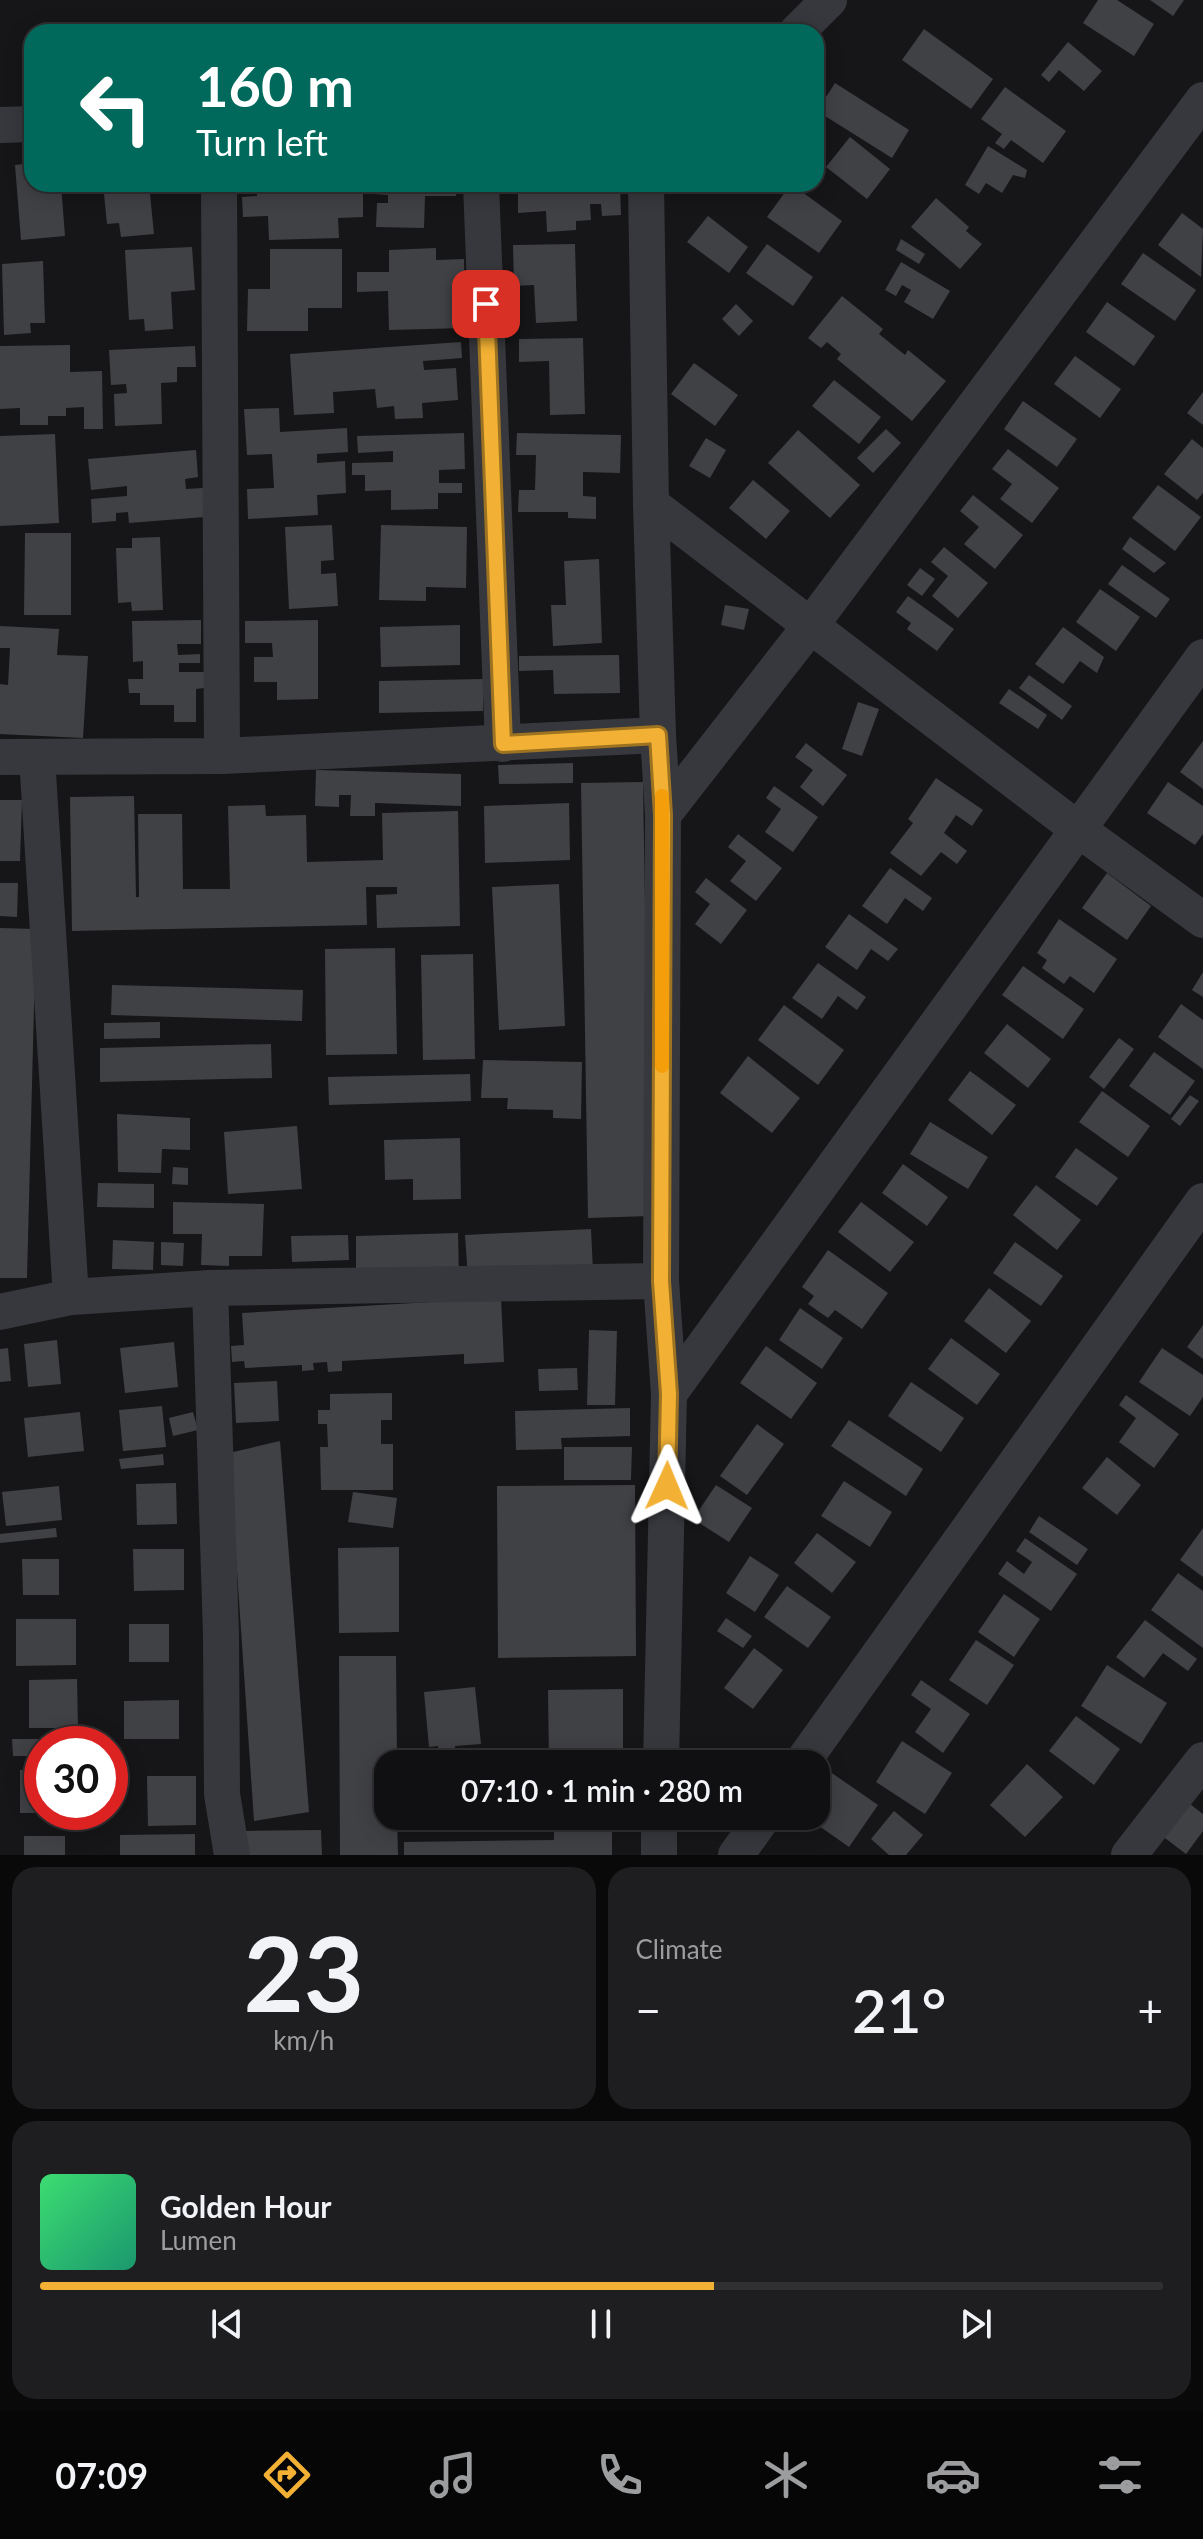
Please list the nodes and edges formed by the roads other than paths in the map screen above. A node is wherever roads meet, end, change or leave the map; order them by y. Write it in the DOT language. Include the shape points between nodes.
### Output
graph roads {
  1 [pos="829,0"];
  2 [pos="805,24"];
  3 [pos="1203,100"];
  4 [pos="24,124"];
  5 [pos="0,125"];
  6 [pos="219,192"];
  7 [pos="481,192"];
  8 [pos="646,192"];
  9 [pos="651,504"];
  10 [pos="811,625"];
  11 [pos="1203,657"];
  12 [pos="658,735"];
  13 [pos="503,744"];
  14 [pos="222,756"];
  15 [pos="0,757"];
  16 [pos="37,757"];
  17 [pos="663,815"];
  18 [pos="1079,830"];
  19 [pos="1203,920"];
  20 [pos="1203,1201"];
  21 [pos="661,1281"];
  22 [pos="210,1288"];
  23 [pos="71,1297"];
  24 [pos="0,1312"];
  25 [pos="669,1394"];
  26 [pos="661,1750"];
  27 [pos="811,1750"];
  28 [pos="1203,1760"];
  29 [pos="659,1830"];
  30 [pos="754,1830"];
  31 [pos="232,1855"];
  32 [pos="659,1855"];
  33 [pos="736,1855"];
  34 [pos="1129,1855"];
  1 -- 2 [label="street"];
  3 -- 10 [label="street"];
  4 -- 5 [label="street"];
  6 -- 14 [label="street"];
  7 -- 13 [label="street"];
  8 -- 9 [label="street"];
  9 -- 10 [label="street"];
  9 -- 12 [label="street"];
  10 -- 17 [label="street"];
  10 -- 18 [label="street"];
  11 -- 18 [label="street"];
  12 -- 13 [label="street"];
  12 -- 17 [label="street"];
  13 -- 14 [label="street"];
  14 -- 16 [label="street"];
  15 -- 16 [label="street"];
  16 -- 23 [label="street"];
  17 -- 21 [label="street"];
  18 -- 19 [label="street"];
  18 -- 25 [label="street"];
  20 -- 27 [label="street"];
  21 -- 22 [label="street"];
  21 -- 25 [label="street"];
  22 -- 23 [label="street"];
  22 -- 31 [label="street" via="222,1794"];
  23 -- 24 [label="street"];
  25 -- 26 [label="street"];
  28 -- 34 [label="street"];
  29 -- 32 [label="street"];
  30 -- 33 [label="street"];
}
